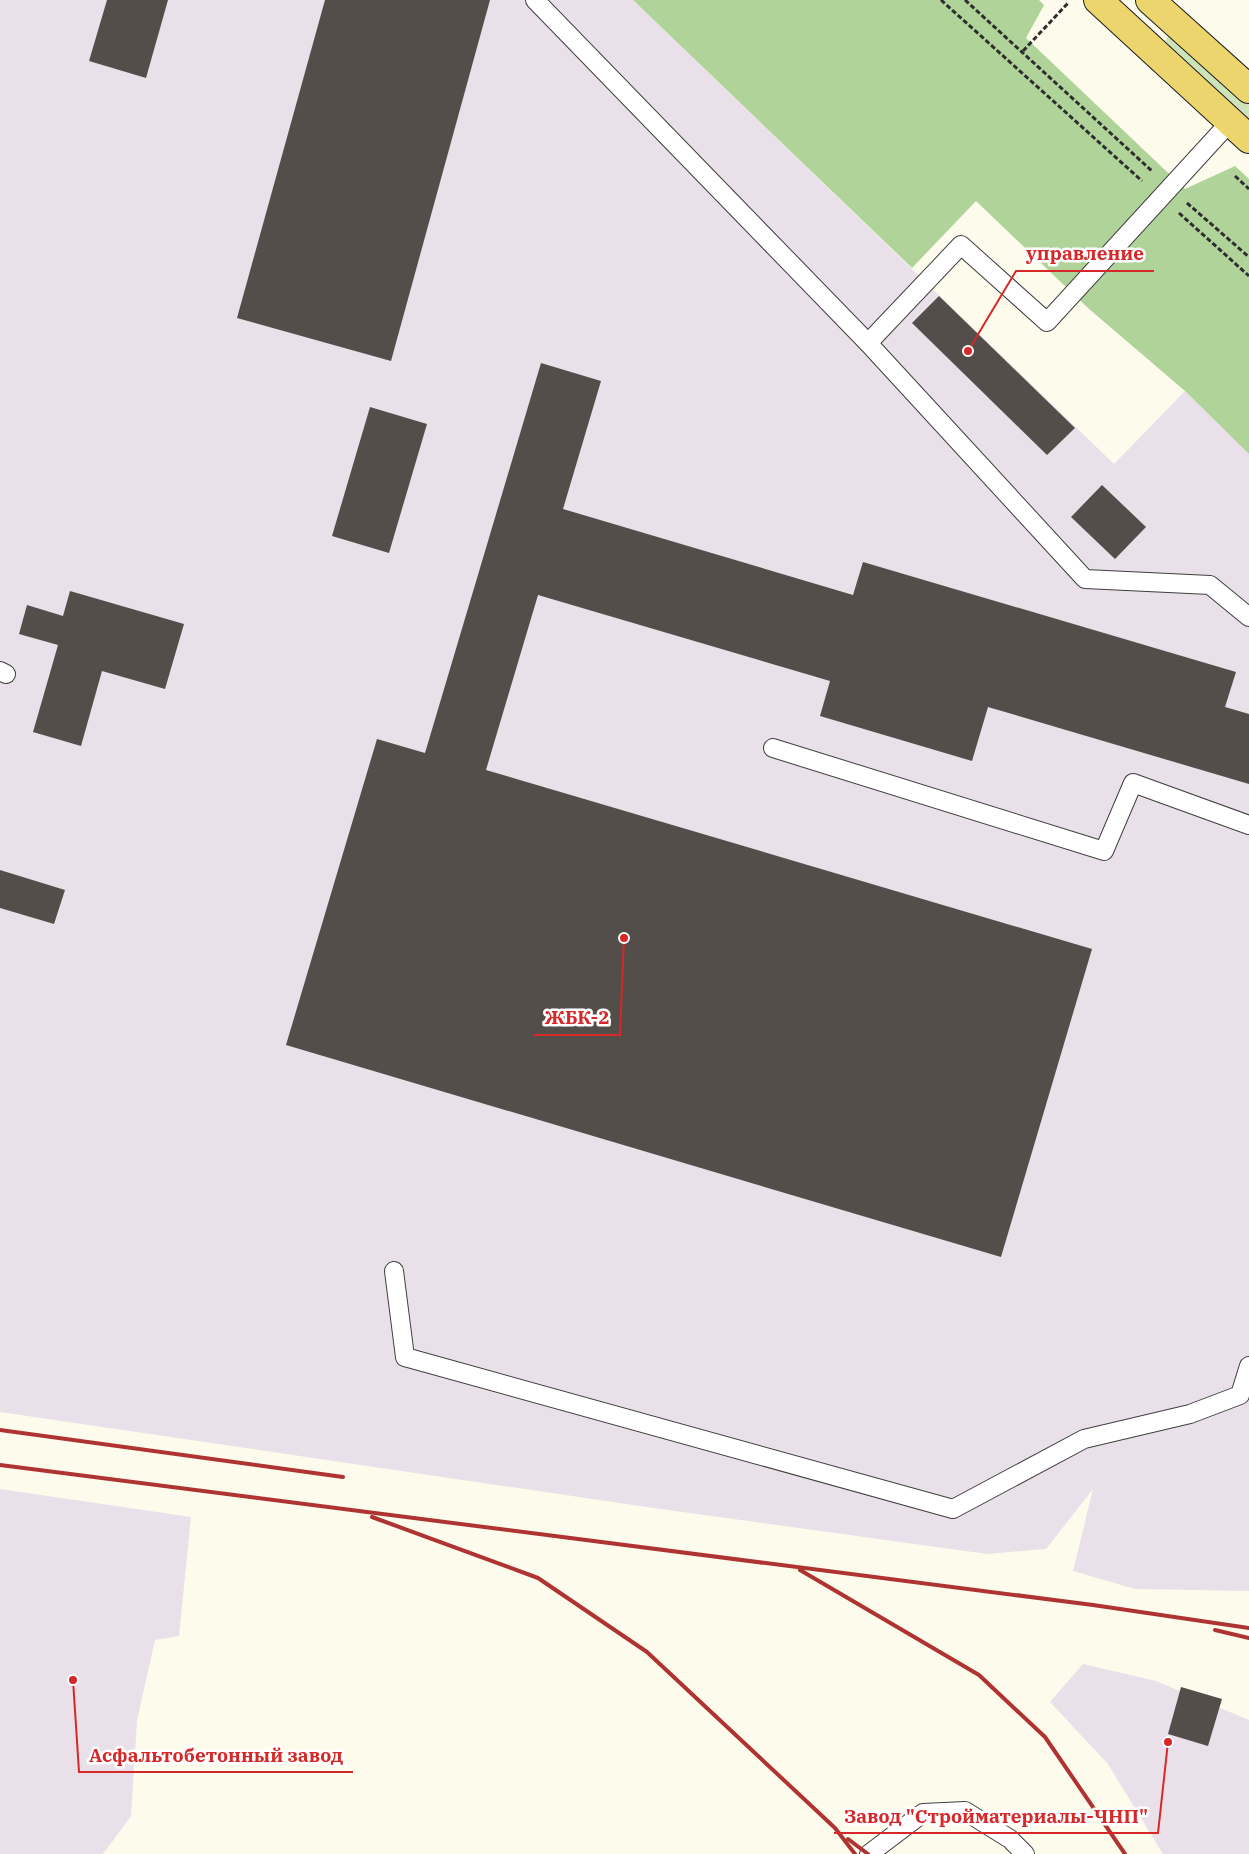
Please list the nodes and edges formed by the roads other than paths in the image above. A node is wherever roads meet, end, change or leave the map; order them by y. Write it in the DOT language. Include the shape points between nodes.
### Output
graph roads {
  1 [pos="535,0"];
  2 [pos="1098,0"];
  3 [pos="1152,0"];
  4 [pos="1128,27"];
  5 [pos="1249,89"];
  6 [pos="1240,131"];
  7 [pos="868,343"];
  8 [pos="1249,617"];
  9 [pos="773,748"];
  10 [pos="1249,826"];
  11 [pos="394,1271"];
  12 [pos="1249,1366"];
  13 [pos="869,1854"];
  14 [pos="1026,1854"];
  1 -- 7 [label="lane"];
  2 -- 4 [label="main road"];
  3 -- 4 [label="main road"];
  3 -- 5 [label="main road"];
  4 -- 6 [label="main road"];
  6 -- 7 [label="lane" via="1162,196 1047,322 961,245"];
  7 -- 8 [label="lane" via="1085,579 1210,585"];
  9 -- 10 [label="lane" via="1104,851 1133,783"];
  11 -- 12 [label="lane" via="405,1357 953,1509 1084,1439 1190,1414 1240,1395"];
  13 -- 14 [label="lane" via="923,1812 965,1811 1010,1839"];
}
